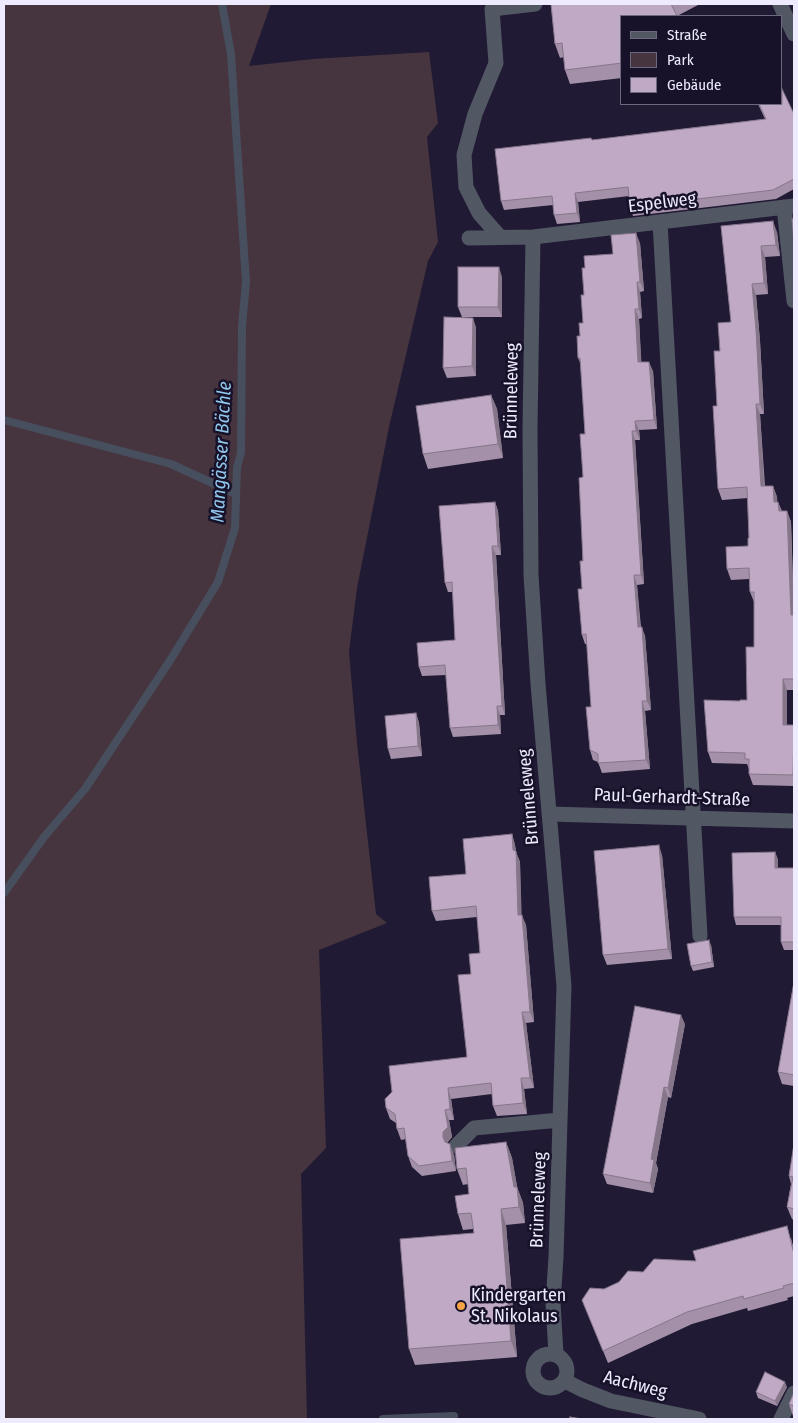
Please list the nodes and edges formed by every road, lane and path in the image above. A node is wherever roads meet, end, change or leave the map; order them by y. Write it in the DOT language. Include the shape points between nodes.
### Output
graph roads {
  1 [pos="535,4"];
  2 [pos="780,4"];
  3 [pos="794,34"];
  4 [pos="789,206"];
  5 [pos="660,222"];
  6 [pos="500,237"];
  7 [pos="533,237"];
  8 [pos="469,238"];
  9 [pos="794,301"];
  10 [pos="549,814"];
  11 [pos="695,818"];
  12 [pos="794,821"];
  13 [pos="700,936"];
  14 [pos="560,1120"];
  15 [pos="456,1146"];
  16 [pos="556,1354"];
  17 [pos="565,1381"];
  18 [pos="794,1393"];
  19 [pos="699,1419"];
  20 [pos="781,1419"];
  1 -- 6 [label="street" via="492,9 496,63 475,114 464,156 466,187 479,214"];
  2 -- 3 [label="street"];
  4 -- 5 [label="street, Espelweg"];
  4 -- 9 [label="street"];
  5 -- 7 [label="street, Espelweg"];
  5 -- 11 [label="street"];
  6 -- 7 [label="street, Espelweg"];
  6 -- 8 [label="street, Espelweg"];
  7 -- 10 [label="street, Brünneleweg" via="531,576"];
  10 -- 11 [label="street, Paul-Gerhardt-Straße"];
  10 -- 14 [label="street, Brünneleweg" via="564,986"];
  11 -- 12 [label="street, Paul-Gerhardt-Straße"];
  11 -- 13 [label="street"];
  14 -- 15 [label="street" via="474,1128"];
  14 -- 16 [label="street, Brünneleweg" via="553,1304"];
  16 -- 17 [label="street" via="565,1361 568,1371"];
  16 -- 17 [label="street" via="545,1354 536,1361 532,1370 534,1380 543,1388 555,1388"];
  17 -- 19 [label="street, Aachweg" via="611,1401"];
  18 -- 20 [label="street"];
}
